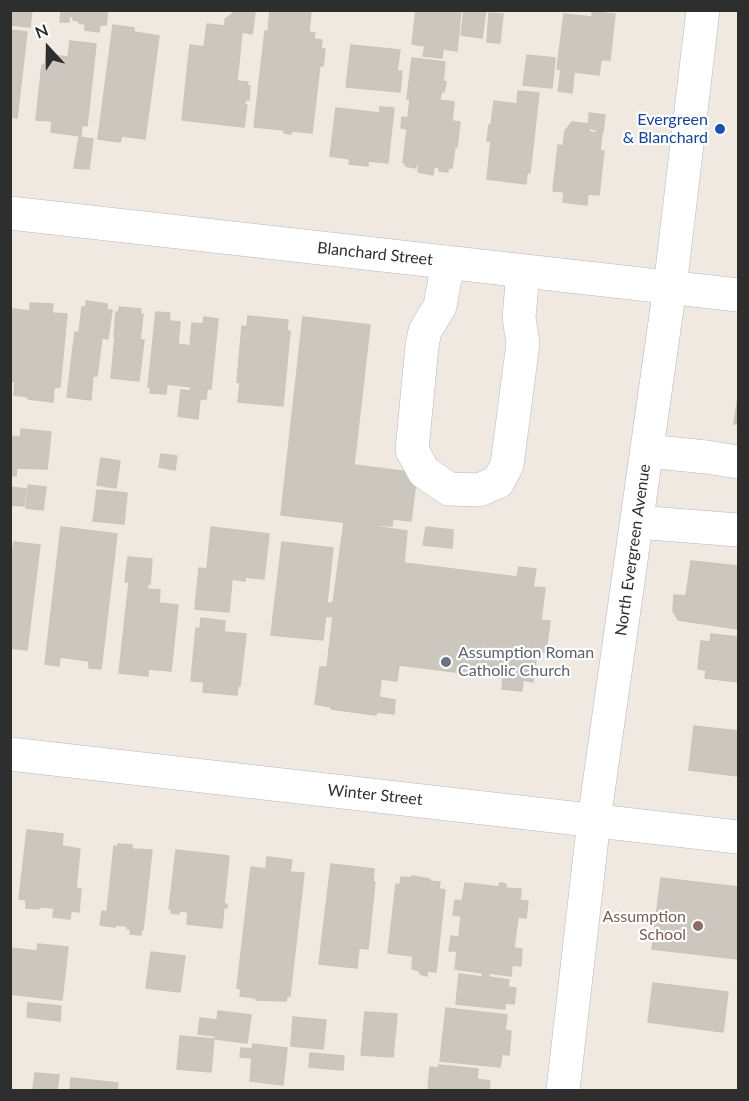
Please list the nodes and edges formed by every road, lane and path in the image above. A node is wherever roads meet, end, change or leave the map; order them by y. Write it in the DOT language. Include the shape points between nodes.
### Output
graph roads {
  1 [pos="703,10"];
  2 [pos="10,213"];
  3 [pos="448,262"];
  4 [pos="523,271"];
  5 [pos="670,287"];
  6 [pos="738,295"];
  7 [pos="647,451"];
  8 [pos="738,462"];
  9 [pos="637,522"];
  10 [pos="738,530"];
  11 [pos="10,754"];
  12 [pos="594,820"];
  13 [pos="738,837"];
  14 [pos="563,1090"];
  1 -- 5 [label="street, North Evergreen Avenue"];
  2 -- 3 [label="street, Blanchard Street"];
  3 -- 4 [label="street, Blanchard Street"];
  3 -- 4 [label="street" via="440,306 425,331 422,346 412,450 424,472 449,489 479,490 498,482 507,465 523,343 519,318"];
  4 -- 5 [label="street, Blanchard Street"];
  5 -- 6 [label="street, Blanchard Street"];
  5 -- 7 [label="street, North Evergreen Avenue"];
  7 -- 8 [label="street"];
  7 -- 9 [label="street, North Evergreen Avenue"];
  9 -- 10 [label="street"];
  9 -- 12 [label="street, North Evergreen Avenue"];
  11 -- 12 [label="street, Winter Street"];
  12 -- 13 [label="street, Winter Street"];
  12 -- 14 [label="street, North Evergreen Avenue"];
}
